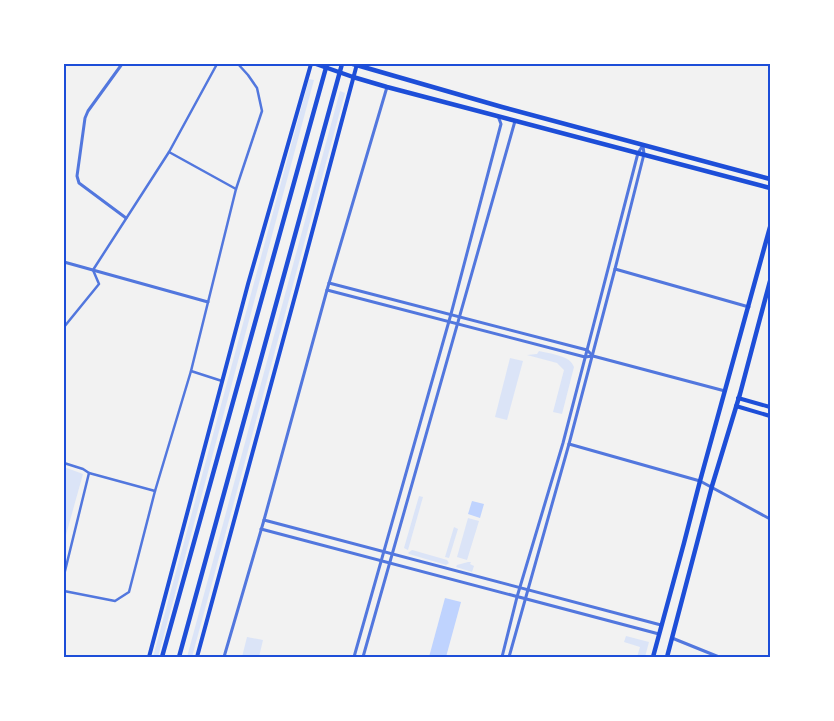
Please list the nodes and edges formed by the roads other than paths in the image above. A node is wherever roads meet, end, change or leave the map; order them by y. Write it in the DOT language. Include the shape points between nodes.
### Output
graph roads {
  1 [pos="122,64"];
  2 [pos="217,64"];
  3 [pos="238,64"];
  4 [pos="311,64"];
  5 [pos="316,64"];
  6 [pos="342,64"];
  7 [pos="355,64"];
  8 [pos="327,66"];
  9 [pos="340,72"];
  10 [pos="353,77"];
  11 [pos="387,87"];
  12 [pos="498,116"];
  13 [pos="515,121"];
  14 [pos="643,145"];
  15 [pos="169,152"];
  16 [pos="638,153"];
  17 [pos="644,154"];
  18 [pos="770,179"];
  19 [pos="770,188"];
  20 [pos="236,189"];
  21 [pos="126,218"];
  22 [pos="770,227"];
  23 [pos="64,262"];
  24 [pos="93,270"];
  25 [pos="615,270"];
  26 [pos="770,281"];
  27 [pos="329,283"];
  28 [pos="327,290"];
  29 [pos="208,302"];
  30 [pos="748,307"];
  31 [pos="451,314"];
  32 [pos="460,316"];
  33 [pos="448,322"];
  34 [pos="457,324"];
  35 [pos="64,327"];
  36 [pos="587,350"];
  37 [pos="593,356"];
  38 [pos="585,357"];
  39 [pos="191,371"];
  40 [pos="222,381"];
  41 [pos="726,391"];
  42 [pos="738,398"];
  43 [pos="736,406"];
  44 [pos="770,407"];
  45 [pos="770,416"];
  46 [pos="569,444"];
  47 [pos="64,463"];
  48 [pos="90,473"];
  49 [pos="700,480"];
  50 [pos="712,486"];
  51 [pos="155,491"];
  52 [pos="770,519"];
  53 [pos="264,520"];
  54 [pos="261,529"];
  55 [pos="384,552"];
  56 [pos="392,554"];
  57 [pos="382,561"];
  58 [pos="390,563"];
  59 [pos="65,565"];
  60 [pos="64,575"];
  61 [pos="520,588"];
  62 [pos="528,590"];
  63 [pos="64,591"];
  64 [pos="518,598"];
  65 [pos="526,599"];
  66 [pos="661,625"];
  67 [pos="659,634"];
  68 [pos="672,638"];
  69 [pos="149,657"];
  70 [pos="162,657"];
  71 [pos="180,657"];
  72 [pos="197,657"];
  73 [pos="224,657"];
  74 [pos="354,657"];
  75 [pos="363,657"];
  76 [pos="502,657"];
  77 [pos="509,657"];
  78 [pos="653,657"];
  79 [pos="667,657"];
  80 [pos="719,657"];
  1 -- 21 [label="street" via="84,118 76,176 80,183"];
  2 -- 15 [label="street"];
  3 -- 20 [label="street" via="257,88 262,111"];
  4 -- 40 [label="main road"];
  5 -- 8 [label="main road"];
  6 -- 9 [label="main road"];
  7 -- 10 [label="main road"];
  7 -- 14 [label="main road"];
  8 -- 9 [label="main road"];
  8 -- 70 [label="main road"];
  9 -- 10 [label="main road"];
  9 -- 71 [label="main road"];
  10 -- 11 [label="main road"];
  10 -- 72 [label="main road"];
  11 -- 12 [label="main road"];
  11 -- 27 [label="street"];
  12 -- 13 [label="main road"];
  12 -- 31 [label="street" via="501,124"];
  13 -- 16 [label="main road"];
  13 -- 32 [label="street"];
  14 -- 16 [label="street"];
  14 -- 17 [label="street"];
  14 -- 18 [label="main road"];
  15 -- 20 [label="street"];
  15 -- 21 [label="street"];
  16 -- 17 [label="main road"];
  16 -- 36 [label="street"];
  17 -- 19 [label="main road"];
  17 -- 25 [label="street"];
  20 -- 29 [label="street"];
  21 -- 24 [label="street"];
  22 -- 30 [label="main road"];
  23 -- 24 [label="street"];
  24 -- 29 [label="street"];
  24 -- 35 [label="street" via="99,284"];
  25 -- 30 [label="street"];
  25 -- 37 [label="street"];
  26 -- 42 [label="main road"];
  27 -- 28 [label="street"];
  27 -- 31 [label="street"];
  28 -- 33 [label="street"];
  28 -- 53 [label="street"];
  29 -- 39 [label="street"];
  30 -- 41 [label="main road"];
  31 -- 32 [label="street"];
  31 -- 33 [label="street"];
  32 -- 34 [label="street"];
  32 -- 36 [label="street"];
  33 -- 34 [label="street"];
  33 -- 55 [label="street"];
  34 -- 38 [label="street"];
  34 -- 56 [label="street"];
  36 -- 37 [label="street"];
  36 -- 38 [label="street"];
  37 -- 38 [label="street"];
  37 -- 41 [label="street"];
  37 -- 46 [label="street"];
  38 -- 61 [label="street"];
  39 -- 40 [label="street"];
  39 -- 51 [label="street"];
  40 -- 69 [label="main road"];
  41 -- 49 [label="main road"];
  42 -- 43 [label="main road"];
  42 -- 44 [label="main road"];
  43 -- 45 [label="main road"];
  43 -- 50 [label="main road"];
  46 -- 49 [label="street"];
  46 -- 62 [label="street"];
  47 -- 48 [label="street"];
  48 -- 51 [label="street"];
  48 -- 59 [label="street"];
  49 -- 50 [label="street"];
  49 -- 66 [label="main road"];
  50 -- 52 [label="street"];
  50 -- 68 [label="main road"];
  51 -- 63 [label="street" via="129,592 115,601"];
  53 -- 54 [label="street"];
  53 -- 55 [label="street"];
  54 -- 57 [label="street"];
  54 -- 73 [label="street"];
  55 -- 56 [label="street"];
  55 -- 57 [label="street"];
  56 -- 58 [label="street"];
  56 -- 61 [label="street"];
  57 -- 58 [label="street"];
  57 -- 74 [label="street"];
  58 -- 64 [label="street"];
  58 -- 75 [label="street"];
  59 -- 60 [label="street"];
  61 -- 62 [label="street"];
  61 -- 64 [label="street"];
  62 -- 65 [label="street"];
  62 -- 66 [label="street"];
  64 -- 65 [label="street"];
  64 -- 76 [label="street"];
  65 -- 67 [label="street"];
  65 -- 77 [label="street"];
  66 -- 67 [label="main road"];
  67 -- 78 [label="main road"];
  68 -- 79 [label="main road"];
  68 -- 80 [label="street"];
}
